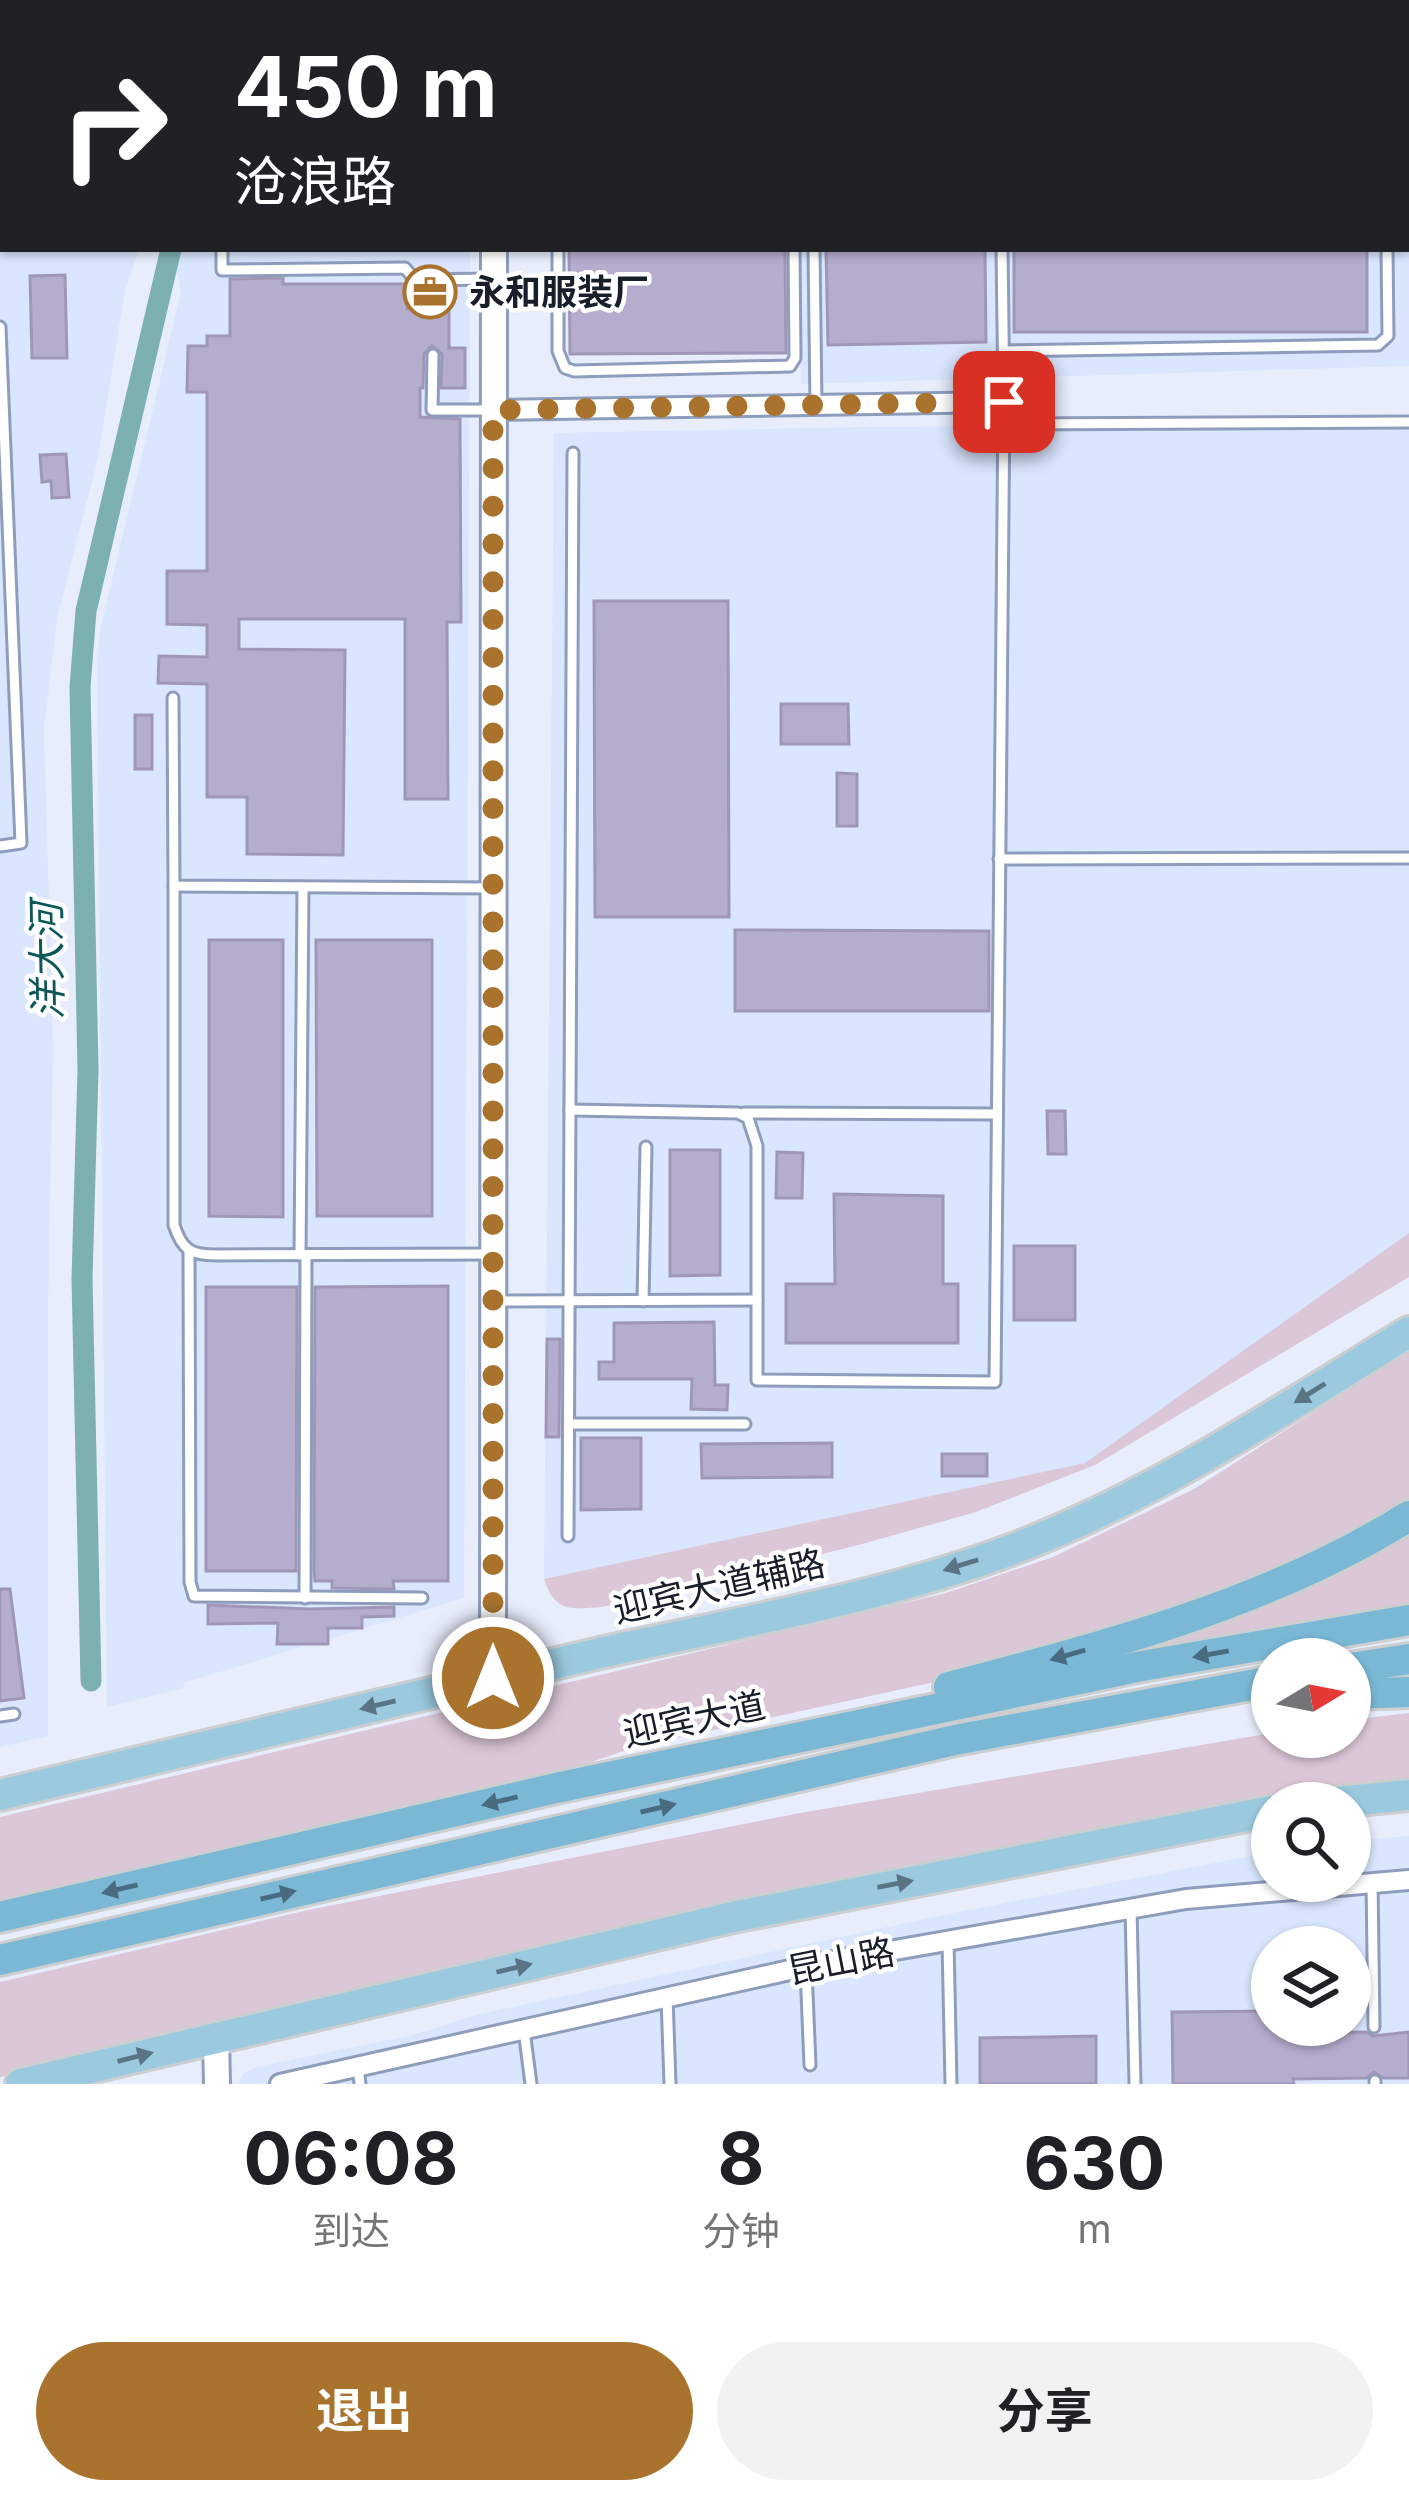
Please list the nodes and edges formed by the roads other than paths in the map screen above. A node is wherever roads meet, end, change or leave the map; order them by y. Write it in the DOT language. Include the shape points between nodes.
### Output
graph roads {
  1 [pos="222,252"];
  2 [pos="494,252"];
  3 [pos="558,252"];
  4 [pos="794,252"];
  5 [pos="814,252"];
  6 [pos="1002,252"];
  7 [pos="1387,252"];
  8 [pos="494,279"];
  9 [pos="0,327"];
  10 [pos="0,345"];
  11 [pos="1004,351"];
  12 [pos="433,355"];
  13 [pos="1004,402"];
  14 [pos="816,405"];
  15 [pos="493,410"];
  16 [pos="1409,422"];
  17 [pos="1004,424"];
  18 [pos="573,453"];
  19 [pos="5,600"];
  20 [pos="173,698"];
  21 [pos="0,846"];
  22 [pos="1409,858"];
  23 [pos="999,859"];
  24 [pos="174,886"];
  25 [pos="303,887"];
  26 [pos="493,887"];
  27 [pos="570,1110"];
  28 [pos="738,1113"];
  29 [pos="997,1114"];
  30 [pos="646,1147"];
  31 [pos="189,1252"];
  32 [pos="493,1254"];
  33 [pos="303,1255"];
  34 [pos="644,1300"];
  35 [pos="757,1300"];
  36 [pos="493,1301"];
  37 [pos="569,1301"];
  38 [pos="1409,1332"];
  39 [pos="568,1424"];
  40 [pos="745,1424"];
  41 [pos="1409,1516"];
  42 [pos="568,1536"];
  43 [pos="305,1598"];
  44 [pos="422,1598"];
  45 [pos="1409,1620"];
  46 [pos="1409,1659"];
  47 [pos="1371,1665"];
  48 [pos="493,1678"];
  49 [pos="1251,1685"];
  50 [pos="1409,1692"];
  51 [pos="1371,1693"];
  52 [pos="1251,1704"];
  53 [pos="14,1714"];
  54 [pos="0,1716"];
  55 [pos="955,1740"];
  56 [pos="556,1788"];
  57 [pos="0,1795"];
  58 [pos="1409,1795"];
  59 [pos="1371,1799"];
  60 [pos="1251,1815"];
  61 [pos="1409,1880"];
  62 [pos="1372,1881"];
  63 [pos="1132,1909"];
  64 [pos="0,1917"];
  65 [pos="948,1941"];
  66 [pos="0,1960"];
  67 [pos="806,1967"];
  68 [pos="667,1997"];
  69 [pos="1374,2027"];
  70 [pos="524,2029"];
  71 [pos="216,2037"];
  72 [pos="810,2066"];
  73 [pos="359,2075"];
  74 [pos="34,2082"];
  75 [pos="218,2084"];
  76 [pos="280,2084"];
  77 [pos="531,2084"];
  78 [pos="670,2084"];
  79 [pos="951,2084"];
  80 [pos="1135,2084"];
  1 -- 8 [label="lane" via="222,270 405,268 416,280"];
  2 -- 8 [label="street"];
  3 -- 4 [label="lane" via="558,351 574,371 790,366"];
  5 -- 14 [label="lane"];
  6 -- 11 [label="lane"];
  7 -- 11 [label="lane" via="1388,336 1378,345"];
  8 -- 15 [label="street"];
  9 -- 10 [label="lane"];
  10 -- 19 [label="lane"];
  11 -- 13 [label="lane"];
  12 -- 15 [label="lane" via="432,410"];
  13 -- 14 [label="street"];
  13 -- 17 [label="lane"];
  14 -- 15 [label="street"];
  15 -- 26 [label="street"];
  16 -- 17 [label="lane"];
  17 -- 23 [label="lane"];
  18 -- 27 [label="lane"];
  19 -- 21 [label="lane" via="21,843"];
  20 -- 24 [label="lane"];
  22 -- 23 [label="lane"];
  23 -- 29 [label="lane"];
  24 -- 25 [label="lane"];
  24 -- 31 [label="lane" via="174,1225"];
  25 -- 26 [label="lane"];
  25 -- 33 [label="lane"];
  26 -- 32 [label="street"];
  27 -- 28 [label="lane"];
  27 -- 37 [label="lane"];
  28 -- 29 [label="lane"];
  28 -- 35 [label="lane" via="748,1118 757,1146"];
  29 -- 35 [label="lane" via="995,1382 757,1381"];
  30 -- 34 [label="lane"];
  31 -- 33 [label="lane"];
  31 -- 43 [label="lane" via="191,1590 202,1597"];
  32 -- 33 [label="lane"];
  32 -- 36 [label="street"];
  33 -- 43 [label="lane"];
  34 -- 35 [label="lane"];
  34 -- 37 [label="lane"];
  36 -- 37 [label="lane"];
  36 -- 48 [label="street"];
  37 -- 39 [label="lane"];
  38 -- 48 [label="main road, 迎宾大道辅路, one-way" via="1218,1450 1018,1547"];
  39 -- 40 [label="lane"];
  39 -- 42 [label="lane"];
  41 -- 56 [label="highway, one-way" via="1319,1565 1158,1628"];
  43 -- 44 [label="lane"];
  45 -- 56 [label="highway, 迎宾大道, one-way" via="1142,1666"];
  46 -- 47 [label="highway"];
  48 -- 57 [label="main road, 迎宾大道辅路, one-way"];
  49 -- 55 [label="highway"];
  50 -- 51 [label="highway"];
  52 -- 55 [label="highway"];
  53 -- 54 [label="lane"];
  66 -- 55 [label="highway, one-way"];
  56 -- 64 [label="highway, 迎宾大道, one-way"];
  58 -- 59 [label="main road"];
  71 -- 60 [label="main road, one-way" via="733,1917"];
  61 -- 62 [label="street, 昆山路"];
  62 -- 63 [label="street, 昆山路"];
  62 -- 69 [label="lane"];
  63 -- 65 [label="street, 昆山路"];
  63 -- 80 [label="lane"];
  65 -- 67 [label="street, 昆山路"];
  65 -- 79 [label="lane"];
  67 -- 68 [label="street, 昆山路"];
  67 -- 72 [label="lane"];
  68 -- 70 [label="street, 昆山路"];
  68 -- 78 [label="lane"];
  70 -- 73 [label="street, 昆山路"];
  70 -- 77 [label="lane"];
  74 -- 71 [label="main road, one-way"];
  71 -- 75 [label="street"];
  73 -- 76 [label="street, 昆山路"];
}
